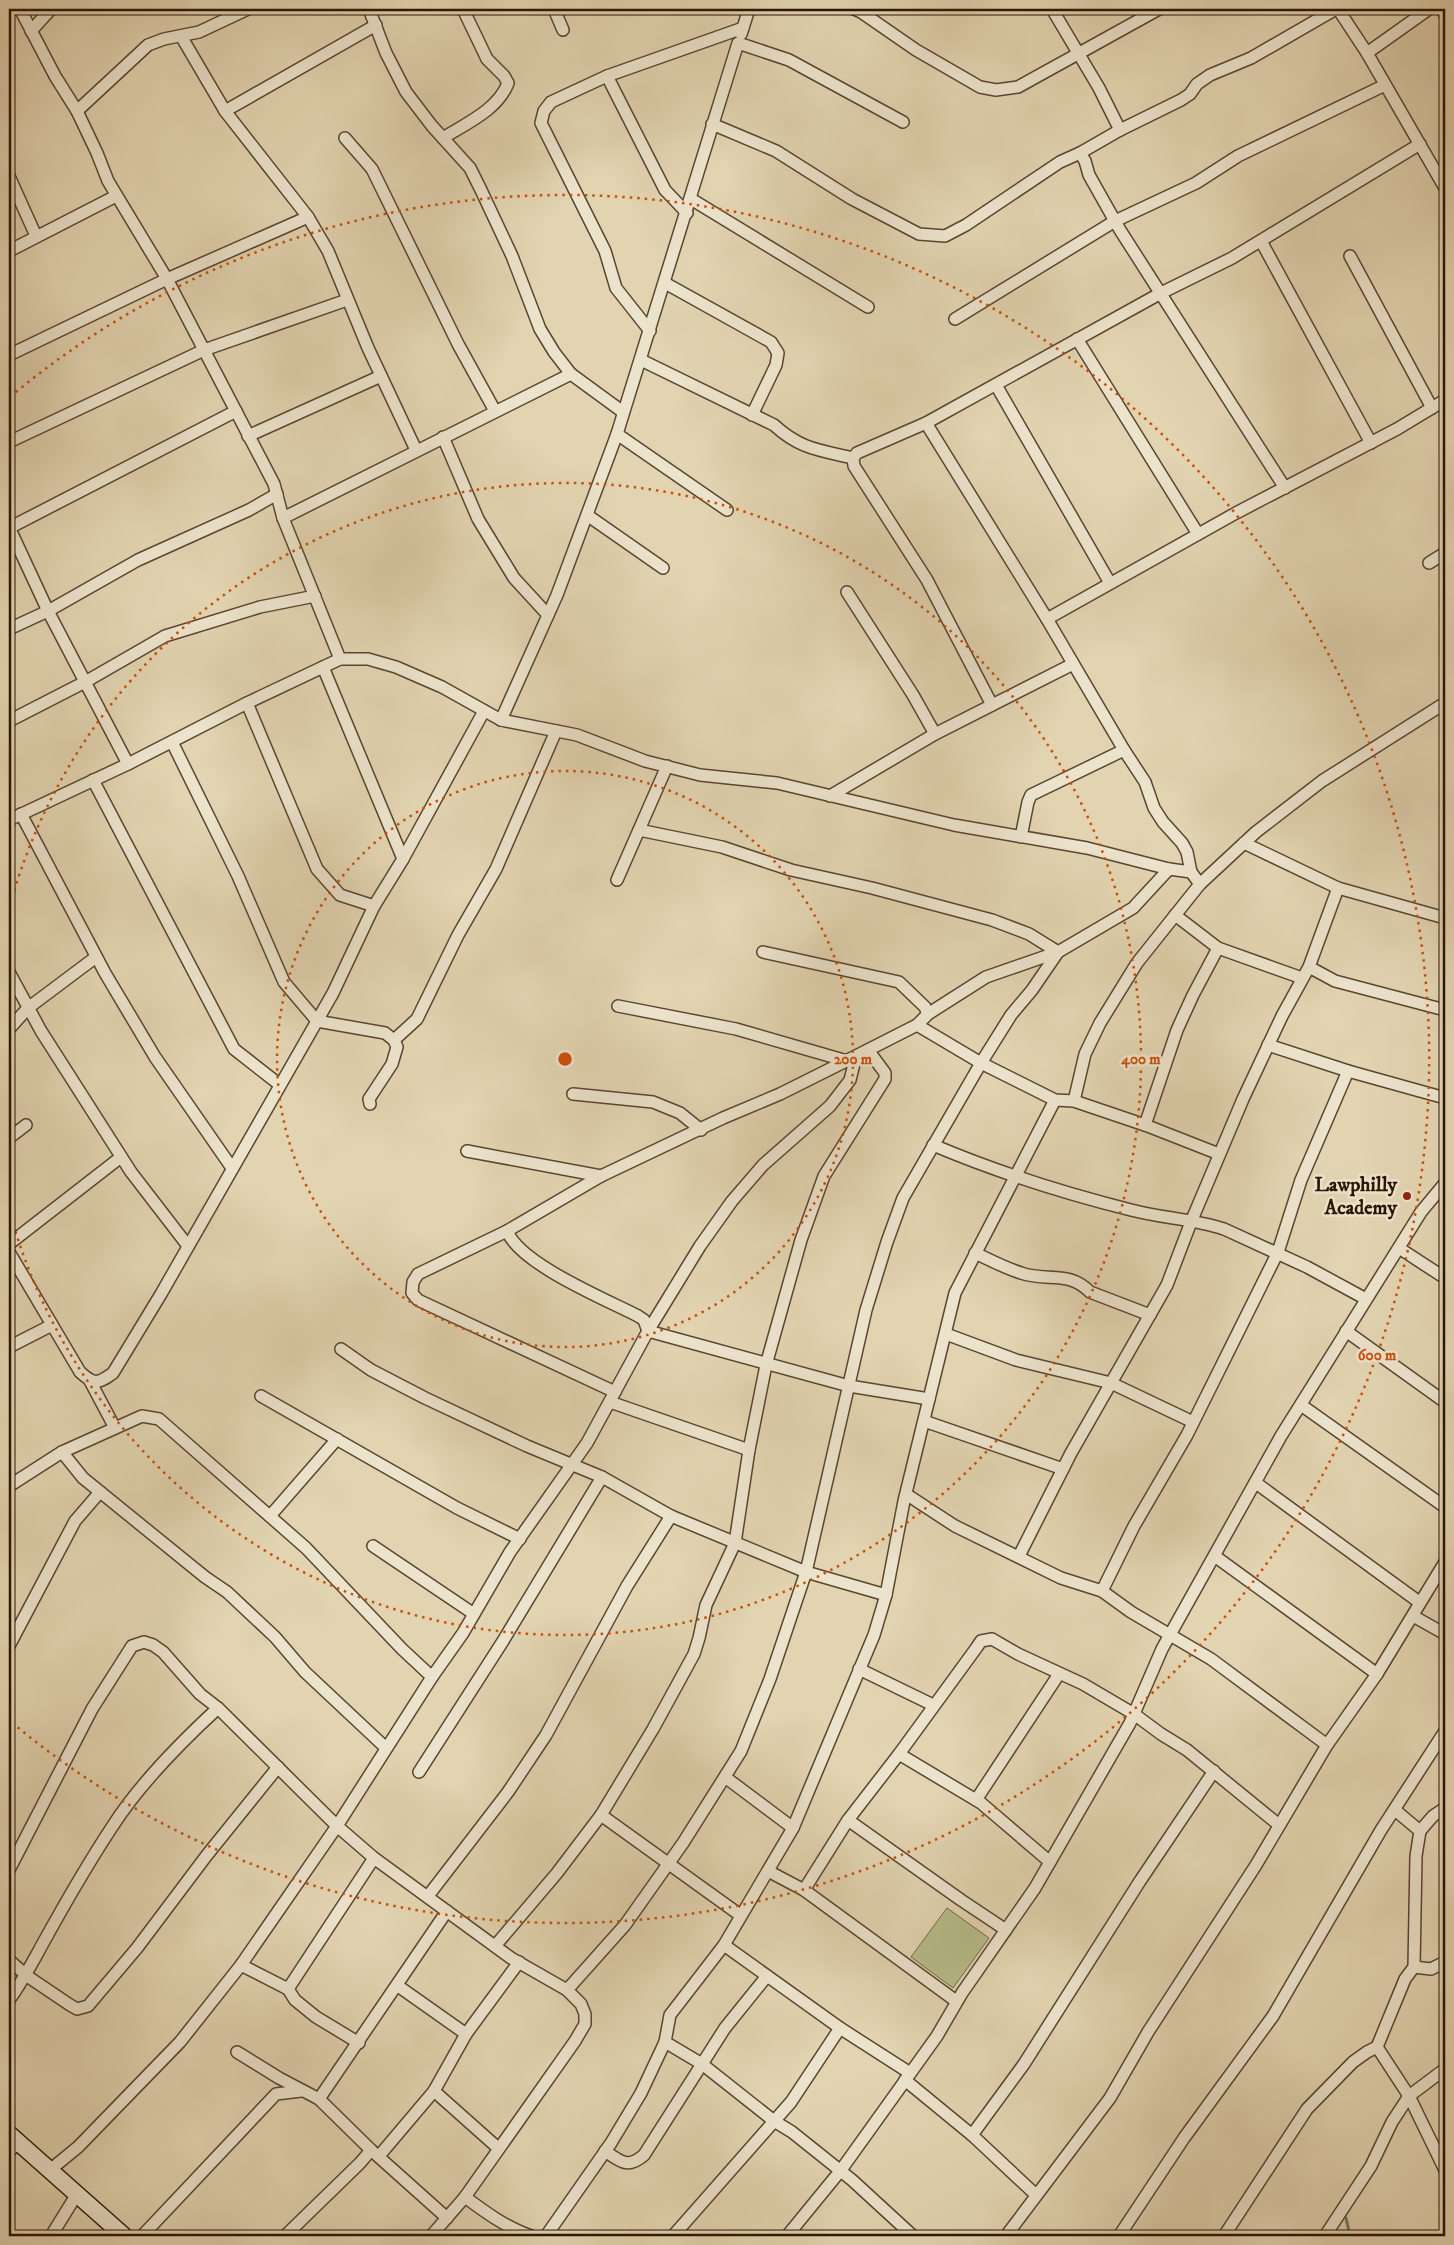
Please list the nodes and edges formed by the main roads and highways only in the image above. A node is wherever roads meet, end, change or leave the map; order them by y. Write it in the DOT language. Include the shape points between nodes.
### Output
graph roads {
  1 [pos="12,2142"];
  2 [pos="124,2236"];
  1 -- 2 [label="main road" via="50,2170"];
}
